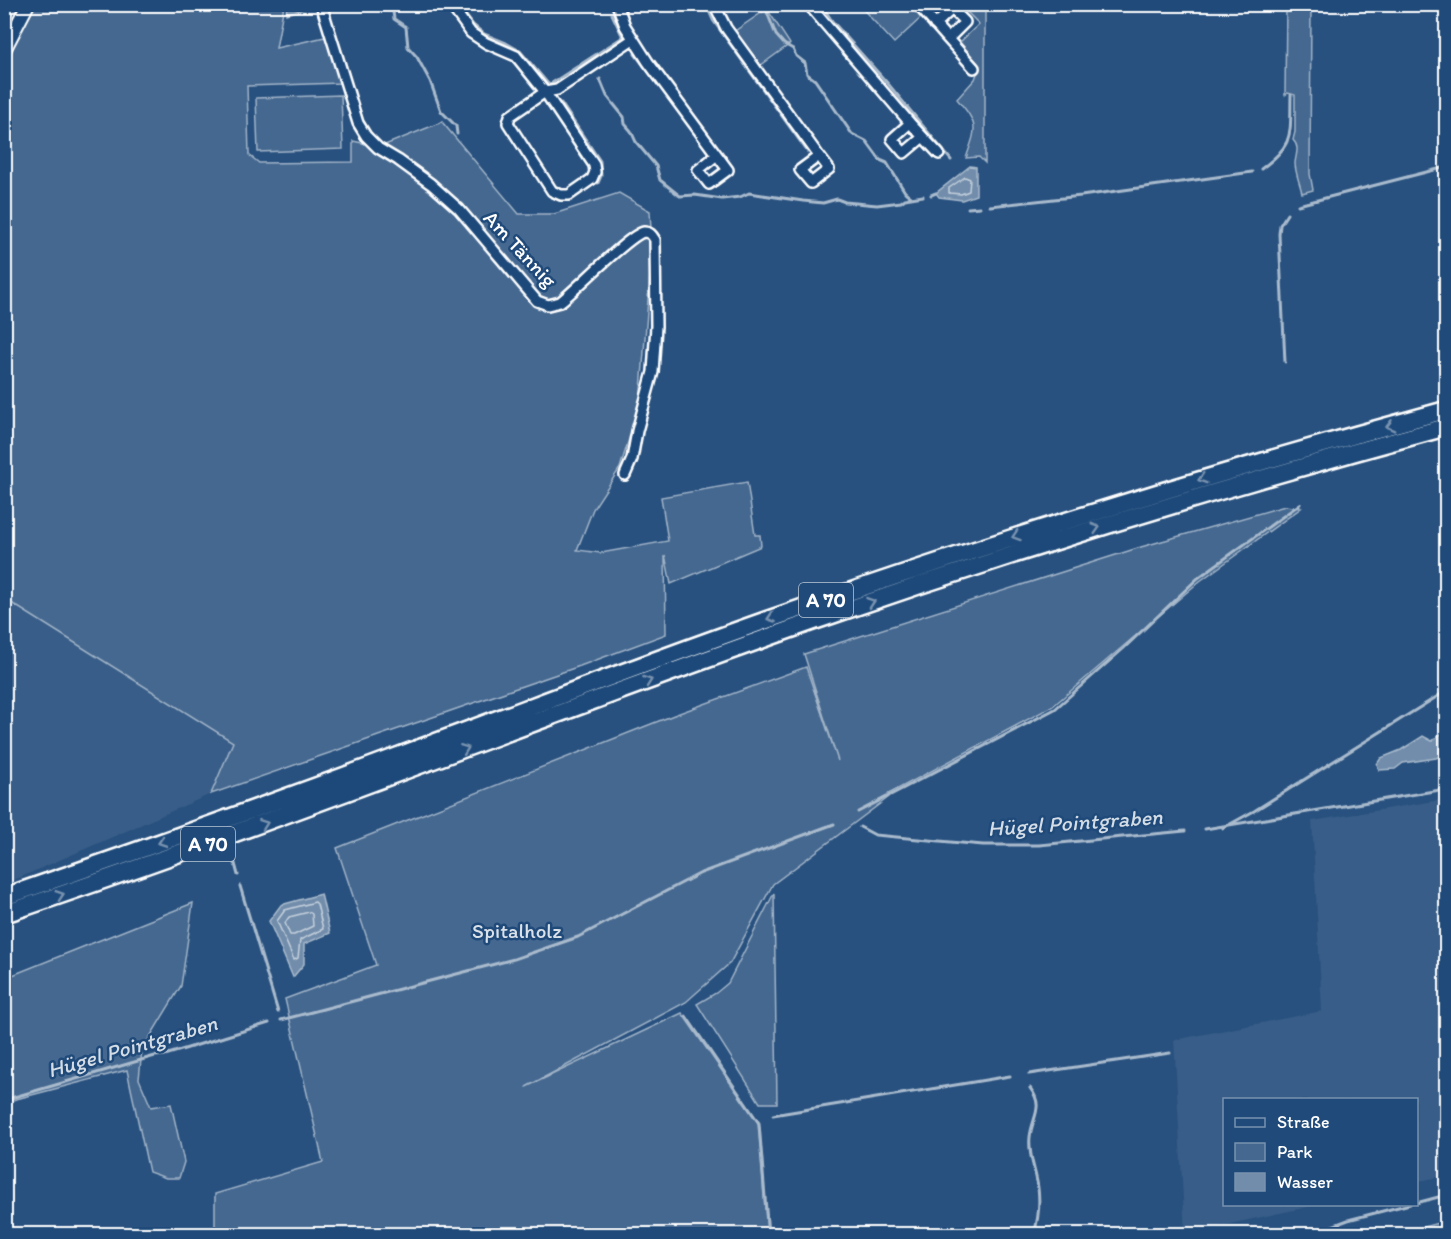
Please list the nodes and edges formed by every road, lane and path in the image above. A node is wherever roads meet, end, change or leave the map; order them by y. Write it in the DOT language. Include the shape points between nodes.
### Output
graph roads {
  1 [pos="28,4"];
  2 [pos="321,4"];
  3 [pos="450,4"];
  4 [pos="617,4"];
  5 [pos="714,4"];
  6 [pos="808,4"];
  7 [pos="917,4"];
  8 [pos="935,25"];
  9 [pos="633,39"];
  10 [pos="948,39"];
  11 [pos="4,50"];
  12 [pos="974,68"];
  13 [pos="545,92"];
  14 [pos="910,123"];
  15 [pos="923,137"];
  16 [pos="939,154"];
  17 [pos="717,155"];
  18 [pos="819,156"];
  19 [pos="1446,411"];
  20 [pos="1446,427"];
  21 [pos="625,475"];
  22 [pos="4,897"];
  23 [pos="4,914"];
  1 -- 11 [label="main road"];
  2 -- 21 [label="street, Am Tännig" via="358,123 366,136 459,209 537,301 548,305 560,302 642,232 648,232 655,240 653,372"];
  3 -- 13 [label="street" via="471,33 516,56"];
  4 -- 9 [label="street"];
  5 -- 18 [label="street" via="726,28"];
  6 -- 14 [label="street"];
  7 -- 8 [label="street"];
  8 -- 10 [label="street"];
  8 -- 10 [label="street" via="952,9 965,22"];
  9 -- 13 [label="street" via="557,90"];
  9 -- 17 [label="street"];
  10 -- 12 [label="street"];
  13 -- 13 [label="street" via="594,165 592,179 569,195 552,191 508,123 510,116"];
  14 -- 15 [label="street"];
  14 -- 15 [label="street" via="892,139 904,153"];
  15 -- 16 [label="street"];
  19 -- 22 [label="highway, A 70, one-way" via="1142,497 862,587"];
  23 -- 20 [label="highway, A 70, one-way" via="884,597 1161,508"];
}
